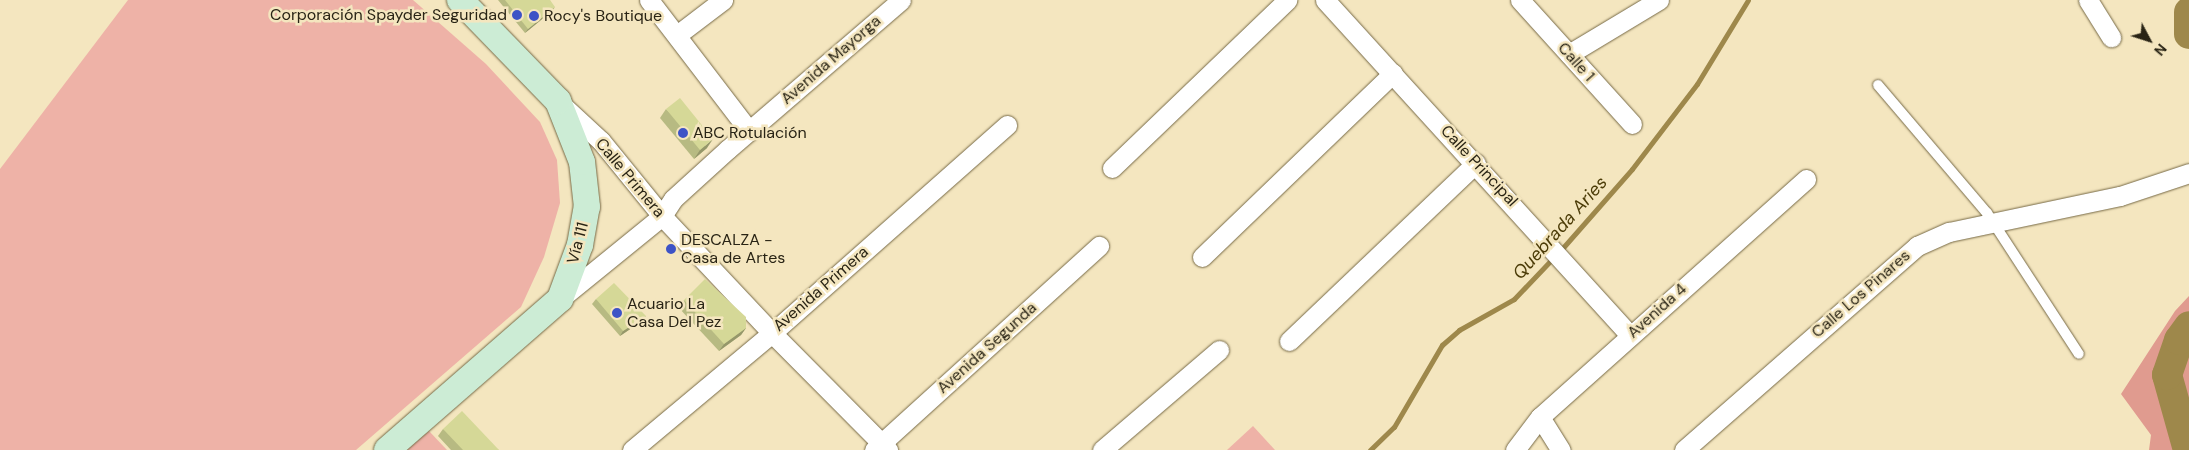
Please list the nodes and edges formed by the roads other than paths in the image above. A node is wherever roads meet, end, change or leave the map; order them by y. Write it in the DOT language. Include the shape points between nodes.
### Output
graph roads {
  1 [pos="460,0"];
  2 [pos="650,0"];
  3 [pos="723,0"];
  4 [pos="901,0"];
  5 [pos="1287,0"];
  6 [pos="1325,0"];
  7 [pos="1520,0"];
  8 [pos="1659,0"];
  9 [pos="2088,0"];
  10 [pos="677,35"];
  11 [pos="2111,37"];
  12 [pos="1570,54"];
  13 [pos="1393,73"];
  14 [pos="1878,85"];
  15 [pos="558,101"];
  16 [pos="1632,124"];
  17 [pos="1007,125"];
  18 [pos="749,131"];
  19 [pos="1476,163"];
  20 [pos="1112,168"];
  21 [pos="2189,173"];
  22 [pos="1806,179"];
  23 [pos="662,216"];
  24 [pos="1993,222"];
  25 [pos="1099,246"];
  26 [pos="1202,257"];
  27 [pos="560,299"];
  28 [pos="772,333"];
  29 [pos="1630,335"];
  30 [pos="1288,341"];
  31 [pos="1219,350"];
  32 [pos="2079,354"];
  33 [pos="1540,418"];
  34 [pos="881,448"];
  35 [pos="387,450"];
  36 [pos="632,450"];
  37 [pos="1102,450"];
  38 [pos="1515,450"];
  39 [pos="1561,450"];
  40 [pos="1684,450"];
  1 -- 15 [label="main road, Vía 111"];
  2 -- 10 [label="street"];
  3 -- 10 [label="street"];
  4 -- 18 [label="street, Avenida Mayorga"];
  5 -- 20 [label="street"];
  6 -- 13 [label="street, Calle Principal"];
  7 -- 12 [label="street, Calle 1"];
  8 -- 12 [label="street"];
  9 -- 11 [label="street"];
  10 -- 18 [label="street"];
  12 -- 16 [label="street, Calle 1"];
  13 -- 19 [label="street, Calle Principal"];
  13 -- 26 [label="street"];
  14 -- 24 [label="lane"];
  15 -- 23 [label="street, Calle Primera" via="601,141"];
  15 -- 27 [label="main road, Vía 111" via="582,162 587,207 580,245"];
  17 -- 28 [label="street, Avenida Primera"];
  18 -- 23 [label="street, Avenida Mayorga" via="673,199"];
  19 -- 29 [label="street, Calle Principal"];
  19 -- 30 [label="street"];
  21 -- 24 [label="street, Calle Los Pinares" via="2120,196"];
  22 -- 29 [label="street, Avenida 4"];
  23 -- 27 [label="street, Avenida Mayorga"];
  23 -- 28 [label="street, Calle Primera"];
  24 -- 32 [label="lane"];
  24 -- 40 [label="street, Calle Los Pinares" via="1949,232 1917,246 1899,259"];
  25 -- 34 [label="street, Avenida Segunda"];
  27 -- 35 [label="main road, Vía 111"];
  28 -- 34 [label="street, Calle Primera"];
  28 -- 36 [label="street, Avenida Primera"];
  29 -- 33 [label="street, Avenida 4"];
  31 -- 37 [label="street"];
  33 -- 38 [label="street, Avenida 4"];
  33 -- 39 [label="street"];
}
